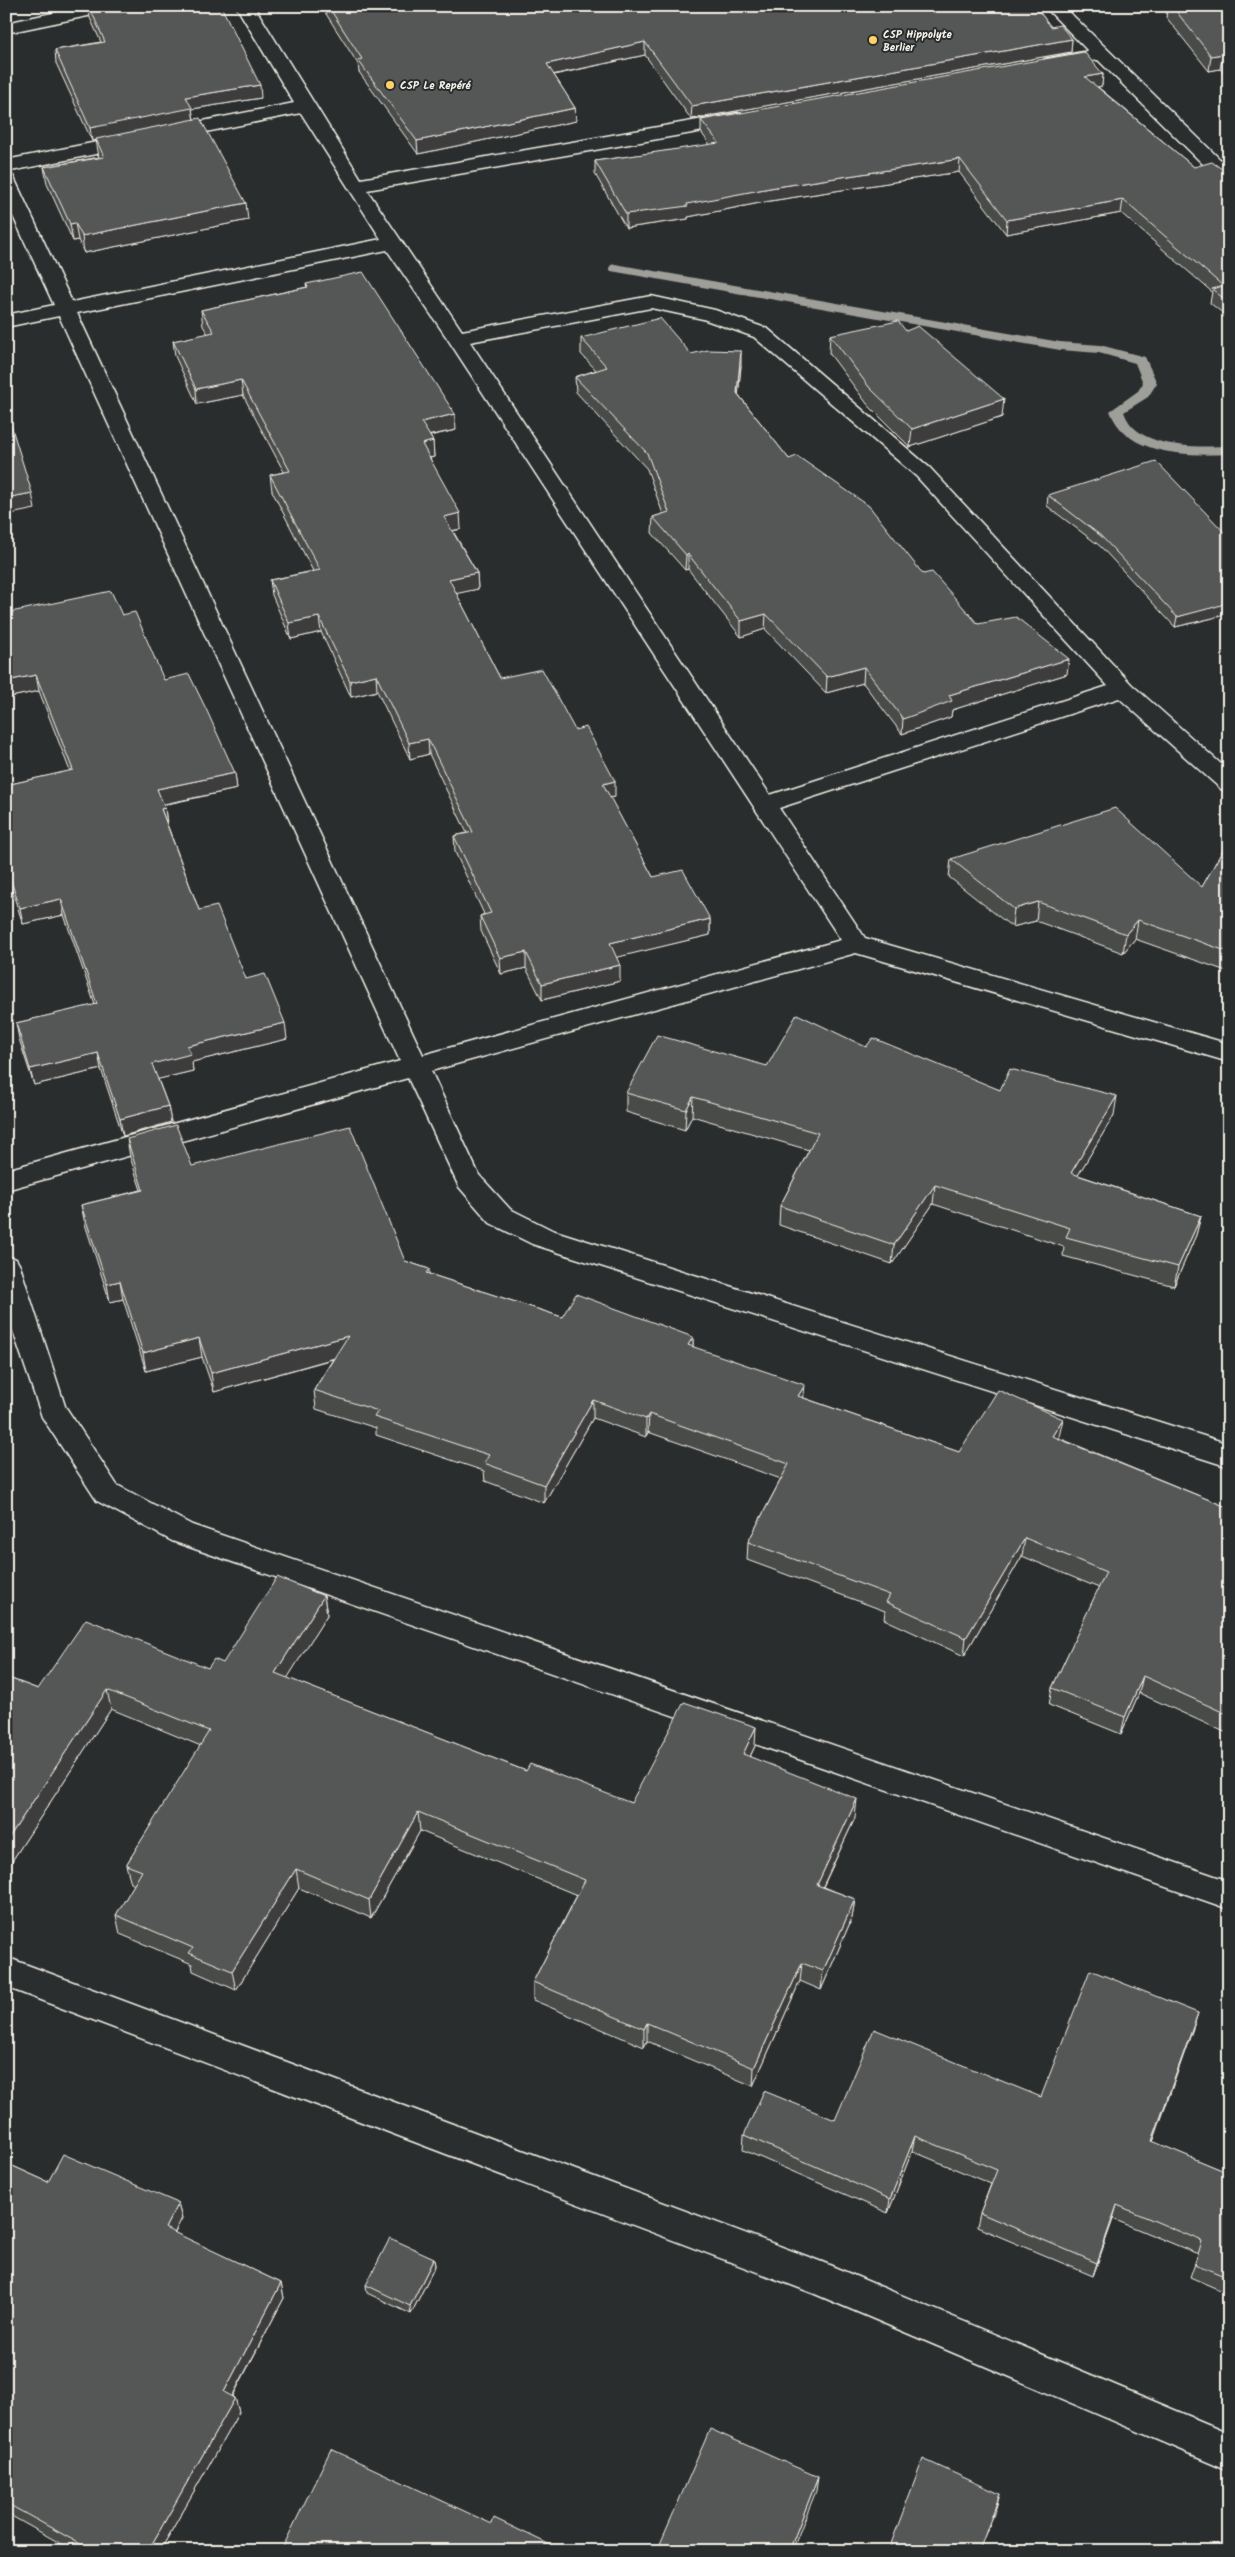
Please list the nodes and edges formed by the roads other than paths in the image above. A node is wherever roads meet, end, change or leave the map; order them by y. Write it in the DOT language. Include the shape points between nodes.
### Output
graph roads {
  1 [pos="112,6"];
  2 [pos="245,6"];
  3 [pos="1053,6"];
  4 [pos="6,28"];
  5 [pos="1101,54"];
  6 [pos="1033,67"];
  7 [pos="304,107"];
  8 [pos="758,115"];
  9 [pos="6,166"];
  10 [pos="1229,179"];
  11 [pos="6,180"];
  12 [pos="355,186"];
  13 [pos="391,243"];
  14 [pos="67,309"];
  15 [pos="6,321"];
  16 [pos="457,338"];
  17 [pos="1123,689"];
  18 [pos="1229,784"];
  19 [pos="764,805"];
  20 [pos="856,944"];
  21 [pos="1229,1053"];
  22 [pos="417,1066"];
  23 [pos="6,1180"];
  24 [pos="6,1266"];
  25 [pos="1229,1456"];
  26 [pos="1229,1895"];
  27 [pos="6,1972"];
  28 [pos="1229,2452"];
  1 -- 4 [label="street"];
  2 -- 7 [label="street"];
  3 -- 5 [label="street"];
  5 -- 6 [label="street"];
  5 -- 10 [label="street"];
  7 -- 9 [label="street"];
  7 -- 12 [label="street"];
  8 -- 12 [label="street"];
  11 -- 14 [label="street"];
  12 -- 13 [label="street"];
  13 -- 14 [label="street"];
  13 -- 16 [label="street"];
  14 -- 15 [label="street"];
  14 -- 22 [label="street"];
  16 -- 17 [label="street" via="651,302 708,314 761,333 923,472"];
  16 -- 19 [label="street"];
  17 -- 18 [label="street"];
  17 -- 19 [label="street"];
  19 -- 20 [label="street"];
  20 -- 21 [label="street"];
  20 -- 22 [label="street"];
  22 -- 23 [label="street"];
  22 -- 25 [label="street" via="468,1180 500,1216 542,1237"];
  24 -- 26 [label="street" via="52,1409 107,1494 182,1533"];
  27 -- 28 [label="street" via="822,2279"];
}
